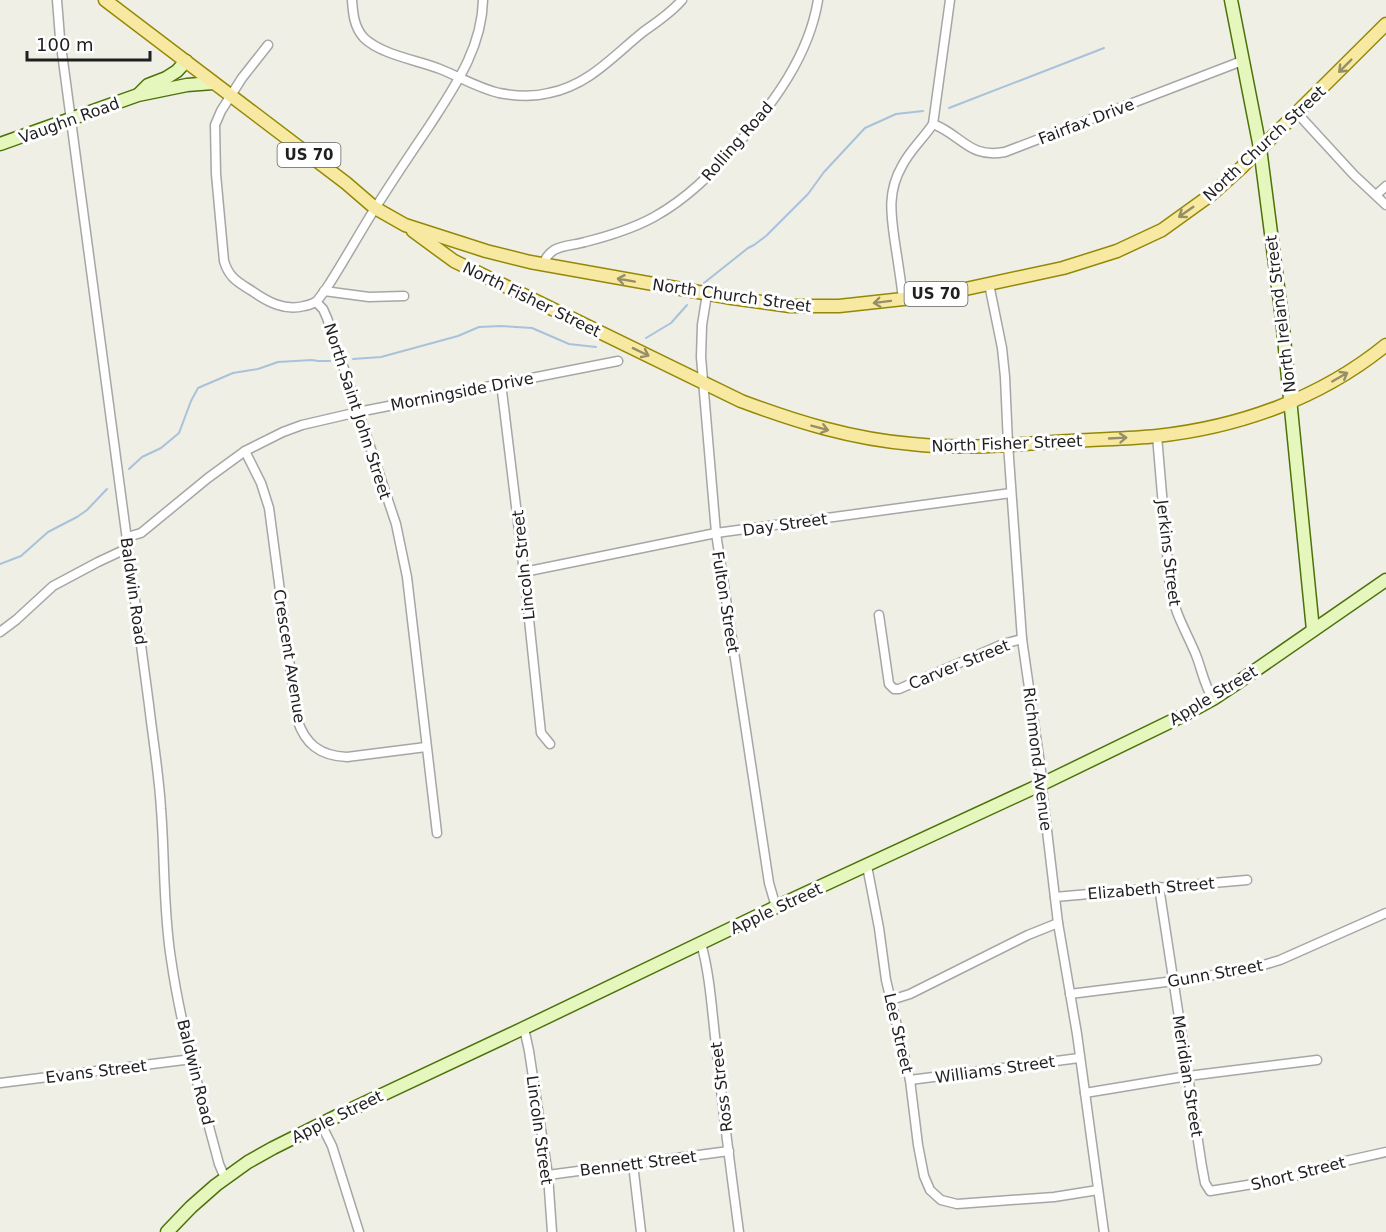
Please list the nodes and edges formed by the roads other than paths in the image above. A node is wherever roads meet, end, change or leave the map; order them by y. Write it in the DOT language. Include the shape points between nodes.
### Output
graph roads {
  1 [pos="57,0"];
  2 [pos="105,0"];
  3 [pos="352,0"];
  4 [pos="483,0"];
  5 [pos="682,0"];
  6 [pos="818,0"];
  7 [pos="950,0"];
  8 [pos="1230,0"];
  9 [pos="1386,24"];
  10 [pos="268,45"];
  11 [pos="1242,61"];
  12 [pos="186,62"];
  13 [pos="460,78"];
  14 [pos="213,83"];
  15 [pos="138,95"];
  16 [pos="231,96"];
  17 [pos="1297,113"];
  18 [pos="71,119"];
  19 [pos="933,124"];
  20 [pos="0,144"];
  21 [pos="1260,148"];
  22 [pos="1386,186"];
  23 [pos="1376,195"];
  24 [pos="1386,205"];
  25 [pos="375,208"];
  26 [pos="405,225"];
  27 [pos="543,264"];
  28 [pos="989,284"];
  29 [pos="324,291"];
  30 [pos="706,294"];
  31 [pos="404,296"];
  32 [pos="903,299"];
  33 [pos="316,302"];
  34 [pos="1386,345"];
  35 [pos="618,361"];
  36 [pos="501,383"];
  37 [pos="704,383"];
  38 [pos="1291,402"];
  39 [pos="358,412"];
  40 [pos="1157,436"];
  41 [pos="1008,444"];
  42 [pos="245,451"];
  43 [pos="1011,493"];
  44 [pos="716,533"];
  45 [pos="127,537"];
  46 [pos="128,548"];
  47 [pos="524,572"];
  48 [pos="1386,580"];
  49 [pos="879,615"];
  50 [pos="1313,630"];
  51 [pos="0,632"];
  52 [pos="1022,639"];
  53 [pos="1213,699"];
  54 [pos="550,744"];
  55 [pos="426,747"];
  56 [pos="1042,784"];
  57 [pos="437,833"];
  58 [pos="867,866"];
  59 [pos="1246,880"];
  60 [pos="1160,887"];
  61 [pos="1055,897"];
  62 [pos="776,907"];
  63 [pos="1386,914"];
  64 [pos="1058,923"];
  65 [pos="701,943"];
  66 [pos="1174,981"];
  67 [pos="1071,994"];
  68 [pos="891,1000"];
  69 [pos="524,1028"];
  70 [pos="1079,1058"];
  71 [pos="192,1059"];
  72 [pos="1317,1060"];
  73 [pos="1188,1076"];
  74 [pos="910,1080"];
  75 [pos="0,1083"];
  76 [pos="1085,1093"];
  77 [pos="321,1124"];
  78 [pos="729,1151"];
  79 [pos="1386,1152"];
  80 [pos="633,1164"];
  81 [pos="548,1175"];
  82 [pos="225,1178"];
  83 [pos="1098,1191"];
  84 [pos="1210,1191"];
  85 [pos="167,1232"];
  86 [pos="359,1232"];
  87 [pos="552,1232"];
  88 [pos="641,1232"];
  89 [pos="739,1232"];
  90 [pos="1104,1232"];
  1 -- 18 [label="street, Baldwin Road"];
  2 -- 12 [label="main road, North Church Street / US 70"];
  3 -- 13 [label="street" via="357,28 374,45"];
  4 -- 13 [label="street" via="478,35"];
  5 -- 13 [label="street" via="586,79 565,89 518,95 500,93"];
  6 -- 27 [label="street, Rolling Road" via="801,53 783,85 748,133 704,181 655,216 625,230 557,249"];
  7 -- 19 [label="street"];
  8 -- 11 [label="street, North Ireland Street"];
  9 -- 17 [label="main road, North Church Street / US 70, one-way"];
  10 -- 16 [label="street"];
  11 -- 19 [label="street, Fairfax Drive" via="1005,152 990,154 972,149"];
  11 -- 21 [label="street, North Ireland Street"];
  12 -- 14 [label="main road, North Church Street / US 70"];
  12 -- 15 [label="street, Vaughn Road"];
  13 -- 25 [label="street"];
  14 -- 15 [label="street, Vaughn Road"];
  14 -- 16 [label="main road, North Church Street / US 70"];
  15 -- 18 [label="street, Vaughn Road"];
  16 -- 25 [label="main road, North Church Street / US 70"];
  16 -- 33 [label="street" via="215,125 216,174 227,270 234,279 275,305 287,308"];
  17 -- 21 [label="main road, North Church Street / US 70"];
  17 -- 23 [label="street"];
  18 -- 20 [label="street, Vaughn Road"];
  18 -- 45 [label="street, Baldwin Road"];
  19 -- 32 [label="street" via="900,168 891,199"];
  21 -- 28 [label="main road, North Church Street / US 70, one-way" via="1212,194 1162,230 1090,260"];
  21 -- 38 [label="street, North Ireland Street"];
  22 -- 23 [label="street"];
  23 -- 24 [label="street"];
  25 -- 26 [label="main road, North Church Street / US 70"];
  25 -- 29 [label="street"];
  26 -- 27 [label="main road, North Church Street / US 70"];
  26 -- 37 [label="main road, North Fisher Street / US 70, one-way" via="454,261"];
  30 -- 27 [label="main road, North Church Street / US 70, one-way"];
  28 -- 32 [label="main road, North Church Street / US 70"];
  28 -- 41 [label="street, Richmond Avenue" via="1002,348"];
  29 -- 31 [label="street" via="369,297"];
  29 -- 33 [label="street"];
  32 -- 30 [label="main road, North Church Street / US 70, one-way" via="818,306"];
  30 -- 37 [label="street, Fulton Street" via="701,342"];
  33 -- 39 [label="street, North Saint John Street" via="327,318"];
  38 -- 34 [label="main road, North Fisher Street / US 70, one-way" via="1344,375"];
  35 -- 36 [label="street, Morningside Drive"];
  36 -- 39 [label="street, Morningside Drive"];
  36 -- 47 [label="street, Lincoln Street"];
  37 -- 41 [label="main road, North Fisher Street / US 70, one-way" via="774,413 855,436 929,446"];
  37 -- 44 [label="street, Fulton Street"];
  38 -- 40 [label="main road, North Fisher Street / US 70" via="1223,425"];
  38 -- 50 [label="street, North Ireland Street"];
  39 -- 42 [label="street, Morningside Drive" via="302,425"];
  39 -- 55 [label="street, North Saint John Street" via="403,550"];
  41 -- 40 [label="main road, North Fisher Street / US 70, one-way"];
  40 -- 53 [label="street, Jerkins Street" via="1173,603"];
  41 -- 43 [label="street, Richmond Avenue"];
  42 -- 45 [label="street, Morningside Drive" via="141,533"];
  42 -- 55 [label="street, Crescent Avenue" via="268,508 297,719 305,737 319,750 347,757"];
  43 -- 44 [label="street, Day Street"];
  43 -- 52 [label="street, Richmond Avenue"];
  44 -- 47 [label="street, Day Street"];
  44 -- 62 [label="street, Fulton Street" via="769,883"];
  45 -- 46 [label="street, Baldwin Road"];
  46 -- 51 [label="street" via="53,586"];
  46 -- 71 [label="street, Baldwin Road" via="161,807 168,938"];
  47 -- 54 [label="street, Lincoln Street" via="541,733"];
  48 -- 50 [label="street, Apple Street"];
  49 -- 52 [label="street, Carver Street" via="889,684 894,689"];
  50 -- 53 [label="street, Apple Street"];
  52 -- 56 [label="street, Richmond Avenue"];
  53 -- 56 [label="street, Apple Street"];
  55 -- 57 [label="street, North Saint John Street"];
  56 -- 58 [label="street, Apple Street"];
  56 -- 61 [label="street, Richmond Avenue"];
  58 -- 62 [label="street, Apple Street"];
  58 -- 68 [label="street, Lee Street"];
  59 -- 60 [label="street, Elizabeth Street"];
  60 -- 61 [label="street, Elizabeth Street"];
  60 -- 66 [label="street, Meridian Street"];
  61 -- 64 [label="street, Richmond Avenue"];
  62 -- 65 [label="street, Apple Street"];
  63 -- 66 [label="street, Gunn Street" via="1280,960 1240,971"];
  64 -- 67 [label="street, Richmond Avenue"];
  64 -- 68 [label="street"];
  65 -- 69 [label="street, Apple Street"];
  65 -- 78 [label="street, Ross Street" via="710,987"];
  66 -- 67 [label="street, Gunn Street"];
  66 -- 73 [label="street, Meridian Street"];
  67 -- 70 [label="street, Richmond Avenue"];
  68 -- 74 [label="street, Lee Street"];
  69 -- 77 [label="street, Apple Street"];
  69 -- 81 [label="street, Lincoln Street"];
  70 -- 74 [label="street, Williams Street"];
  70 -- 76 [label="street, Richmond Avenue"];
  71 -- 75 [label="street, Evans Street"];
  71 -- 82 [label="street, Baldwin Road"];
  72 -- 73 [label="street"];
  73 -- 76 [label="street"];
  73 -- 84 [label="street, Meridian Street" via="1205,1183"];
  74 -- 83 [label="street, Lee Street" via="924,1176 936,1197 963,1204"];
  76 -- 83 [label="street, Richmond Avenue"];
  77 -- 82 [label="street, Apple Street"];
  77 -- 86 [label="street" via="332,1146"];
  78 -- 80 [label="street, Bennett Street"];
  78 -- 89 [label="street, Ross Street"];
  79 -- 84 [label="street, Short Street" via="1278,1180"];
  80 -- 81 [label="street, Bennett Street"];
  80 -- 88 [label="street"];
  81 -- 87 [label="street, Lincoln Street"];
  82 -- 85 [label="street, Apple Street"];
  83 -- 90 [label="street, Richmond Avenue"];
}
